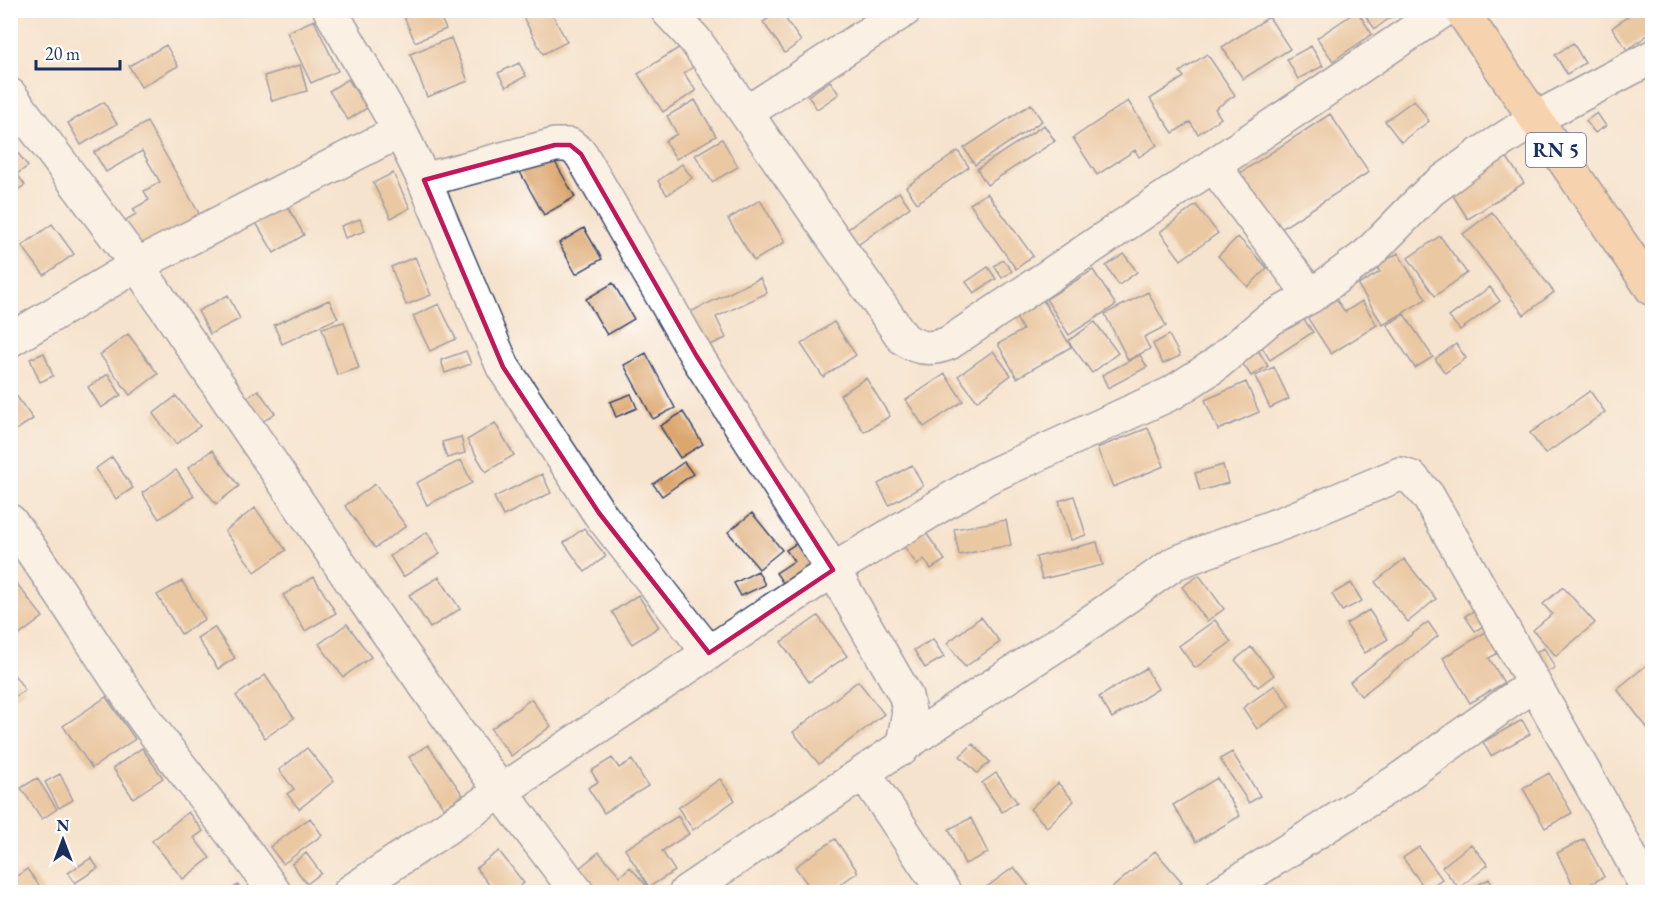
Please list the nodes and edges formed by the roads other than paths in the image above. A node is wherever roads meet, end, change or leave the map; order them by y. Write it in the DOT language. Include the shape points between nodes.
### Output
graph roads {
  1 [pos="330,10"];
  2 [pos="668,10"];
  3 [pos="905,10"];
  4 [pos="1444,10"];
  5 [pos="1461,10"];
  6 [pos="873,19"];
  7 [pos="1653,57"];
  8 [pos="10,95"];
  9 [pos="746,113"];
  10 [pos="1535,119"];
  11 [pos="400,131"];
  12 [pos="1213,165"];
  13 [pos="424,180"];
  14 [pos="137,265"];
  15 [pos="1653,289"];
  16 [pos="1311,296"];
  17 [pos="10,340"];
  18 [pos="10,521"];
  19 [pos="833,570"];
  20 [pos="709,653"];
  21 [pos="1534,684"];
  22 [pos="902,748"];
  23 [pos="864,773"];
  24 [pos="502,793"];
  25 [pos="274,892"];
  26 [pos="350,892"];
  27 [pos="577,892"];
  28 [pos="686,892"];
  29 [pos="944,892"];
  30 [pos="1222,892"];
  31 [pos="1649,892"];
  1 -- 11 [label="street"];
  2 -- 9 [label="street" via="695,40"];
  3 -- 6 [label="street"];
  4 -- 12 [label="street"];
  5 -- 10 [label="main road, RN 5 / RN 5"];
  6 -- 9 [label="street"];
  7 -- 10 [label="street"];
  8 -- 14 [label="street"];
  9 -- 12 [label="street" via="903,338 924,348 949,343"];
  10 -- 15 [label="main road, RN 5 / RN 5"];
  10 -- 16 [label="street" via="1431,190 1367,255"];
  11 -- 13 [label="street"];
  11 -- 14 [label="street"];
  12 -- 16 [label="street"];
  13 -- 19 [label="street" via="555,145 570,146 581,154 696,355"];
  13 -- 20 [label="street" via="503,367 598,513"];
  14 -- 17 [label="street"];
  14 -- 24 [label="street" via="358,591"];
  16 -- 19 [label="street" via="1267,321 1214,366 1172,393 986,478"];
  18 -- 25 [label="street" via="46,568 142,715"];
  19 -- 20 [label="street"];
  19 -- 22 [label="street" via="906,696 909,711"];
  20 -- 24 [label="street"];
  21 -- 22 [label="street" via="1428,496 1412,478 1400,474 1175,563"];
  21 -- 30 [label="street" via="1395,782"];
  21 -- 31 [label="street"];
  22 -- 23 [label="street"];
  23 -- 28 [label="street"];
  23 -- 29 [label="street"];
  24 -- 26 [label="street"];
  24 -- 27 [label="street"];
}
